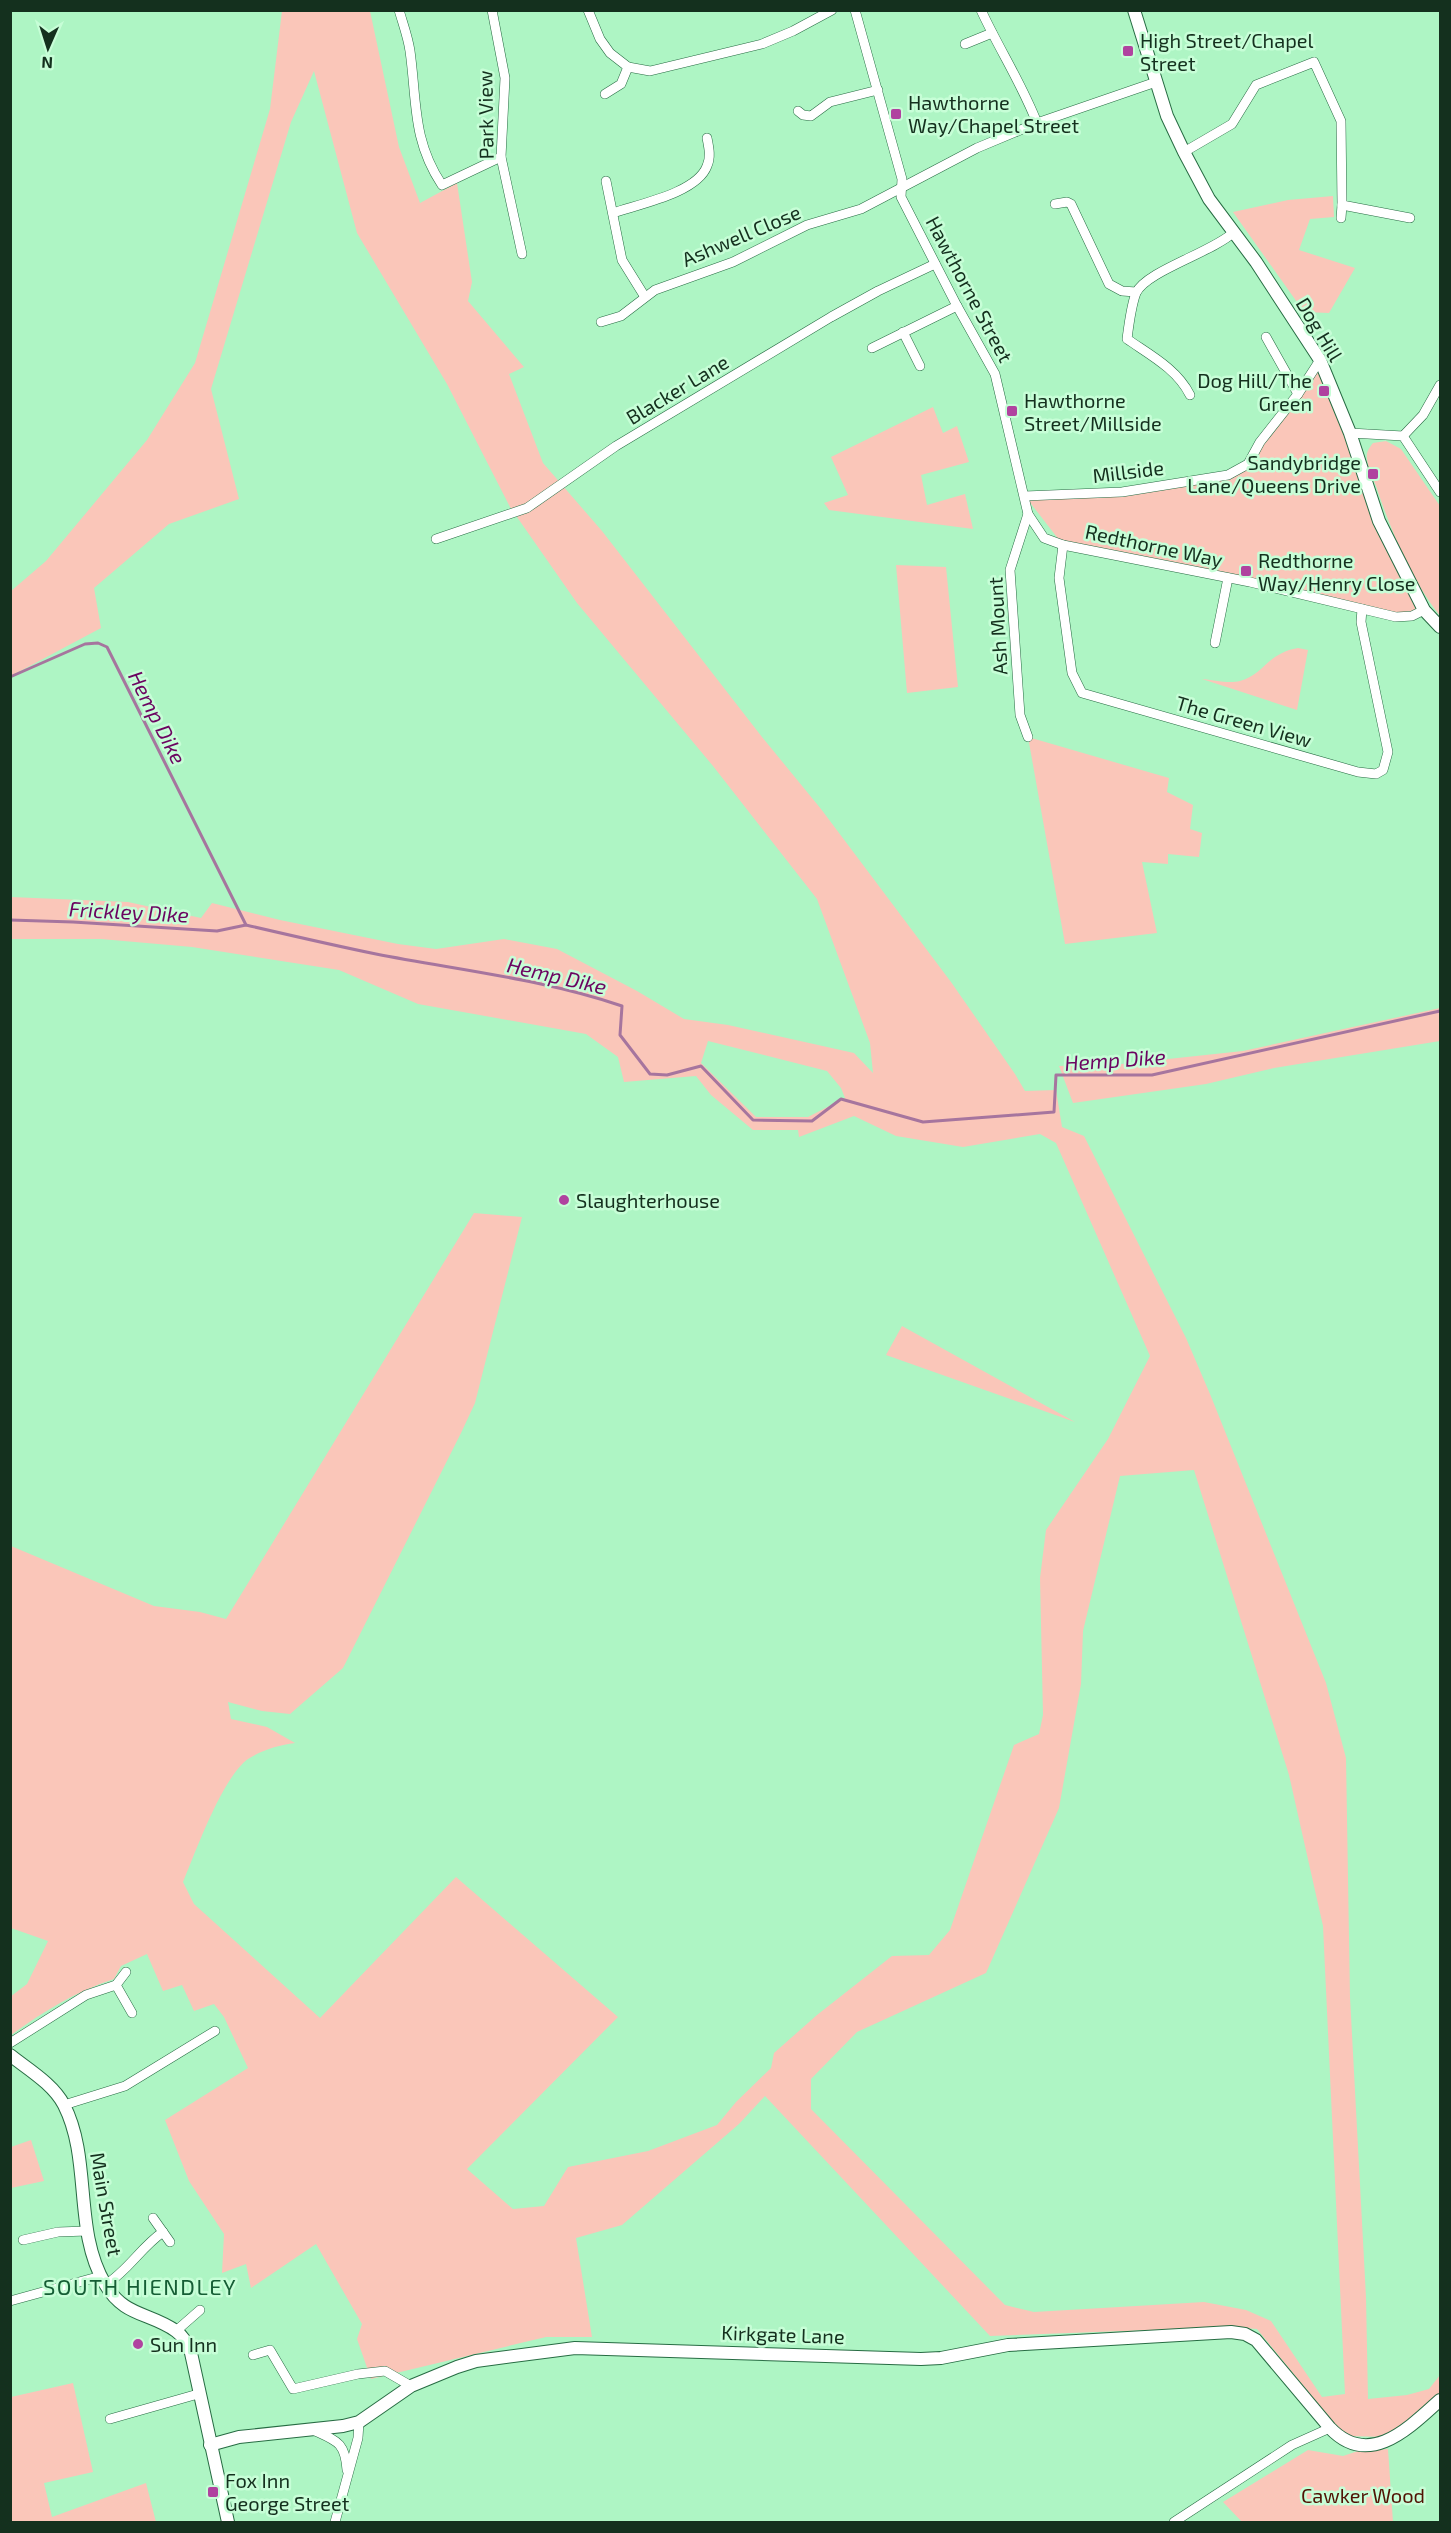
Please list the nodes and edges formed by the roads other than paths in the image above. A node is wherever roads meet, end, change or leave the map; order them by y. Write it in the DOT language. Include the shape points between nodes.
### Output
graph roads {
  1 [pos="399,10"];
  2 [pos="492,10"];
  3 [pos="588,10"];
  4 [pos="832,10"];
  5 [pos="855,10"];
  6 [pos="981,10"];
  7 [pos="1134,10"];
  8 [pos="992,33"];
  9 [pos="965,44"];
  10 [pos="628,67"];
  11 [pos="1156,82"];
  12 [pos="878,90"];
  13 [pos="605,94"];
  14 [pos="798,111"];
  15 [pos="1037,123"];
  16 [pos="707,138"];
  17 [pos="1184,152"];
  18 [pos="501,157"];
  19 [pos="606,181"];
  20 [pos="901,188"];
  21 [pos="1055,204"];
  22 [pos="1342,205"];
  23 [pos="613,213"];
  24 [pos="1394,214"];
  25 [pos="1341,218"];
  26 [pos="1410,218"];
  27 [pos="1391,225"];
  28 [pos="1234,232"];
  29 [pos="522,254"];
  30 [pos="935,264"];
  31 [pos="1136,292"];
  32 [pos="645,297"];
  33 [pos="957,306"];
  34 [pos="601,322"];
  35 [pos="903,332"];
  36 [pos="1266,337"];
  37 [pos="872,348"];
  38 [pos="1320,360"];
  39 [pos="920,366"];
  40 [pos="1440,385"];
  41 [pos="1298,394"];
  42 [pos="1190,395"];
  43 [pos="1350,433"];
  44 [pos="1403,436"];
  45 [pos="1440,492"];
  46 [pos="1025,496"];
  47 [pos="1028,514"];
  48 [pos="436,539"];
  49 [pos="1063,544"];
  50 [pos="1228,578"];
  51 [pos="1362,609"];
  52 [pos="1424,610"];
  53 [pos="1440,627"];
  54 [pos="1215,643"];
  55 [pos="1028,737"];
  56 [pos="126,1972"];
  57 [pos="116,1985"];
  58 [pos="132,2013"];
  59 [pos="215,2031"];
  60 [pos="10,2043"];
  61 [pos="10,2055"];
  62 [pos="64,2105"];
  63 [pos="153,2218"];
  64 [pos="87,2231"];
  65 [pos="163,2232"];
  66 [pos="24,2240"];
  67 [pos="170,2242"];
  68 [pos="103,2281"];
  69 [pos="10,2301"];
  70 [pos="200,2310"];
  71 [pos="176,2331"];
  72 [pos="253,2355"];
  73 [pos="411,2386"];
  74 [pos="198,2394"];
  75 [pos="1440,2400"];
  76 [pos="110,2420"];
  77 [pos="359,2422"];
  78 [pos="1330,2428"];
  79 [pos="313,2429"];
  80 [pos="210,2445"];
  81 [pos="347,2478"];
  82 [pos="228,2523"];
  83 [pos="335,2523"];
  84 [pos="1174,2523"];
  1 -- 18 [label="street" via="410,47 417,127 442,185"];
  2 -- 18 [label="street, Park View" via="505,78"];
  3 -- 10 [label="street" via="600,39"];
  4 -- 10 [label="street" via="762,44 650,71"];
  5 -- 12 [label="street, Hawthorne Street"];
  6 -- 8 [label="street"];
  7 -- 11 [label="street, Dog Hill"];
  8 -- 9 [label="street"];
  8 -- 15 [label="street" via="1024,89"];
  10 -- 13 [label="street" via="621,84"];
  11 -- 15 [label="street, Ashwell Close"];
  11 -- 17 [label="street, Dog Hill"];
  12 -- 14 [label="street" via="830,102 810,116"];
  12 -- 20 [label="street, Hawthorne Street" via="902,179"];
  15 -- 20 [label="street, Ashwell Close" via="977,148"];
  16 -- 23 [label="street" via="708,166 690,187"];
  17 -- 22 [label="street" via="1232,124 1256,85 1314,62 1341,121"];
  17 -- 28 [label="street, Dog Hill" via="1209,198"];
  18 -- 29 [label="street, Park View"];
  19 -- 23 [label="street"];
  20 -- 30 [label="street, Hawthorne Street" via="901,197"];
  20 -- 32 [label="street, Ashwell Close" via="861,209 807,225 733,262"];
  21 -- 31 [label="street" via="1071,204 1109,284 1122,291"];
  22 -- 24 [label="street"];
  22 -- 25 [label="street"];
  23 -- 32 [label="street" via="622,260"];
  24 -- 26 [label="street"];
  24 -- 27 [label="street"];
  28 -- 31 [label="street" via="1218,245 1145,280"];
  28 -- 38 [label="street, Dog Hill"];
  30 -- 33 [label="street, Hawthorne Street"];
  30 -- 48 [label="street, Blacker Lane" via="839,312 616,446 527,508"];
  31 -- 42 [label="street" via="1127,339 1169,369"];
  32 -- 34 [label="street, Ashwell Close" via="621,316"];
  33 -- 35 [label="street"];
  33 -- 46 [label="street, Hawthorne Street" via="995,374"];
  35 -- 37 [label="street"];
  35 -- 39 [label="street"];
  36 -- 41 [label="street"];
  38 -- 41 [label="street, Millside"];
  38 -- 43 [label="street, Dog Hill"];
  40 -- 44 [label="street" via="1423,415"];
  41 -- 46 [label="street, Millside" via="1260,442 1248,465 1228,475 1122,492"];
  43 -- 44 [label="street"];
  43 -- 52 [label="street, Dog Hill" via="1379,521"];
  44 -- 45 [label="street"];
  46 -- 47 [label="street, Hawthorne Street"];
  47 -- 49 [label="street, Redthorne Way" via="1044,538"];
  47 -- 55 [label="street, Ash Mount" via="1010,570 1020,715"];
  49 -- 50 [label="street, Redthorne Way"];
  49 -- 51 [label="street, The Green View" via="1059,578 1072,673 1082,693 1376,774 1383,770 1388,752 1360,622"];
  50 -- 51 [label="street, Redthorne Way"];
  50 -- 54 [label="street"];
  51 -- 52 [label="street, Redthorne Way" via="1396,617"];
  52 -- 53 [label="street, Dog Hill"];
  56 -- 57 [label="street"];
  57 -- 58 [label="street"];
  57 -- 60 [label="street" via="86,1995"];
  59 -- 62 [label="street" via="125,2086"];
  61 -- 62 [label="street, Main Street" via="48,2086"];
  62 -- 64 [label="street, Main Street" via="75,2135"];
  63 -- 65 [label="street"];
  64 -- 66 [label="street" via="58,2232"];
  64 -- 68 [label="street, Main Street"];
  65 -- 67 [label="street"];
  65 -- 68 [label="street" via="143,2247 118,2277"];
  68 -- 69 [label="street"];
  68 -- 71 [label="street, Main Street" via="132,2312"];
  70 -- 71 [label="street"];
  71 -- 74 [label="street" via="196,2364"];
  72 -- 73 [label="street" via="270,2350 293,2389 358,2373 386,2371"];
  73 -- 77 [label="street, Kirkgate Lane"];
  73 -- 78 [label="street, Kirkgate Lane" via="476,2361 575,2348 941,2358 1008,2345 1231,2332 1257,2340"];
  74 -- 76 [label="street"];
  74 -- 80 [label="street"];
  75 -- 78 [label="street, Kirkgate Lane" via="1410,2427 1374,2445 1356,2445 1339,2438"];
  77 -- 79 [label="street, Kirkgate Lane"];
  77 -- 81 [label="street"];
  78 -- 84 [label="street" via="1292,2445"];
  79 -- 80 [label="street, Kirkgate Lane" via="239,2437"];
  79 -- 81 [label="street" via="341,2445"];
  80 -- 82 [label="street"];
  81 -- 83 [label="street"];
}
